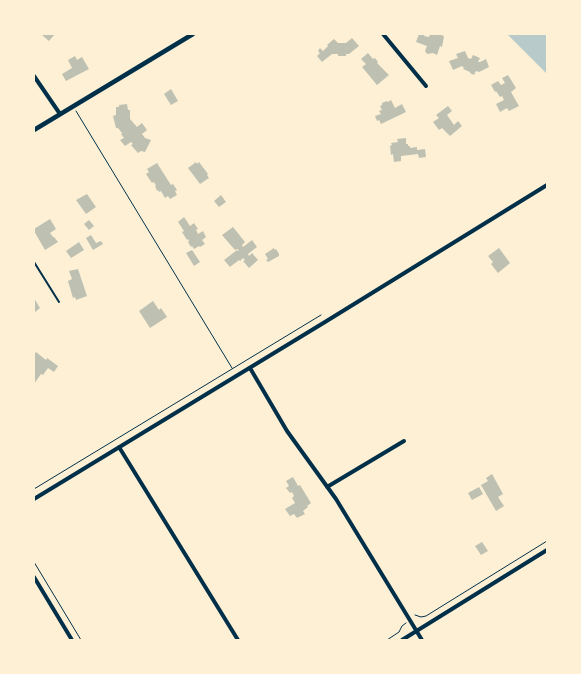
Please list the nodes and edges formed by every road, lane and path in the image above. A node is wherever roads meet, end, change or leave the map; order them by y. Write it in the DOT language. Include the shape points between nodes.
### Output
graph roads {
  1 [pos="193,34"];
  2 [pos="383,34"];
  3 [pos="34,76"];
  4 [pos="426,86"];
  5 [pos="76,110"];
  6 [pos="60,114"];
  7 [pos="34,130"];
  8 [pos="547,185"];
  9 [pos="34,262"];
  10 [pos="59,302"];
  11 [pos="321,315"];
  12 [pos="250,368"];
  13 [pos="232,369"];
  14 [pos="404,441"];
  15 [pos="119,447"];
  16 [pos="97,451"];
  17 [pos="99,454"];
  18 [pos="327,487"];
  19 [pos="34,489"];
  20 [pos="34,499"];
  21 [pos="547,541"];
  22 [pos="547,550"];
  23 [pos="34,562"];
  24 [pos="34,577"];
  25 [pos="415,614"];
  26 [pos="418,616"];
  27 [pos="414,618"];
  28 [pos="406,623"];
  29 [pos="416,631"];
  30 [pos="72,640"];
  31 [pos="81,640"];
  32 [pos="238,640"];
  33 [pos="387,640"];
  34 [pos="402,640"];
  35 [pos="422,640"];
  1 -- 6 [label="street"];
  2 -- 4 [label="street"];
  3 -- 6 [label="street"];
  5 -- 13 [label="path"];
  6 -- 7 [label="street"];
  8 -- 12 [label="street"];
  9 -- 10 [label="lane"];
  11 -- 13 [label="path"];
  12 -- 15 [label="street"];
  12 -- 18 [label="street" via="287,431"];
  13 -- 16 [label="path"];
  14 -- 18 [label="street"];
  15 -- 20 [label="street"];
  15 -- 32 [label="street"];
  16 -- 17 [label="path"];
  16 -- 19 [label="path"];
  18 -- 29 [label="street"];
  21 -- 26 [label="path" via="429,614"];
  22 -- 29 [label="street"];
  23 -- 31 [label="path"];
  24 -- 30 [label="street"];
  25 -- 26 [label="path"];
  26 -- 27 [label="path"];
  28 -- 33 [label="path"];
  29 -- 34 [label="street"];
  29 -- 35 [label="street"];
}
